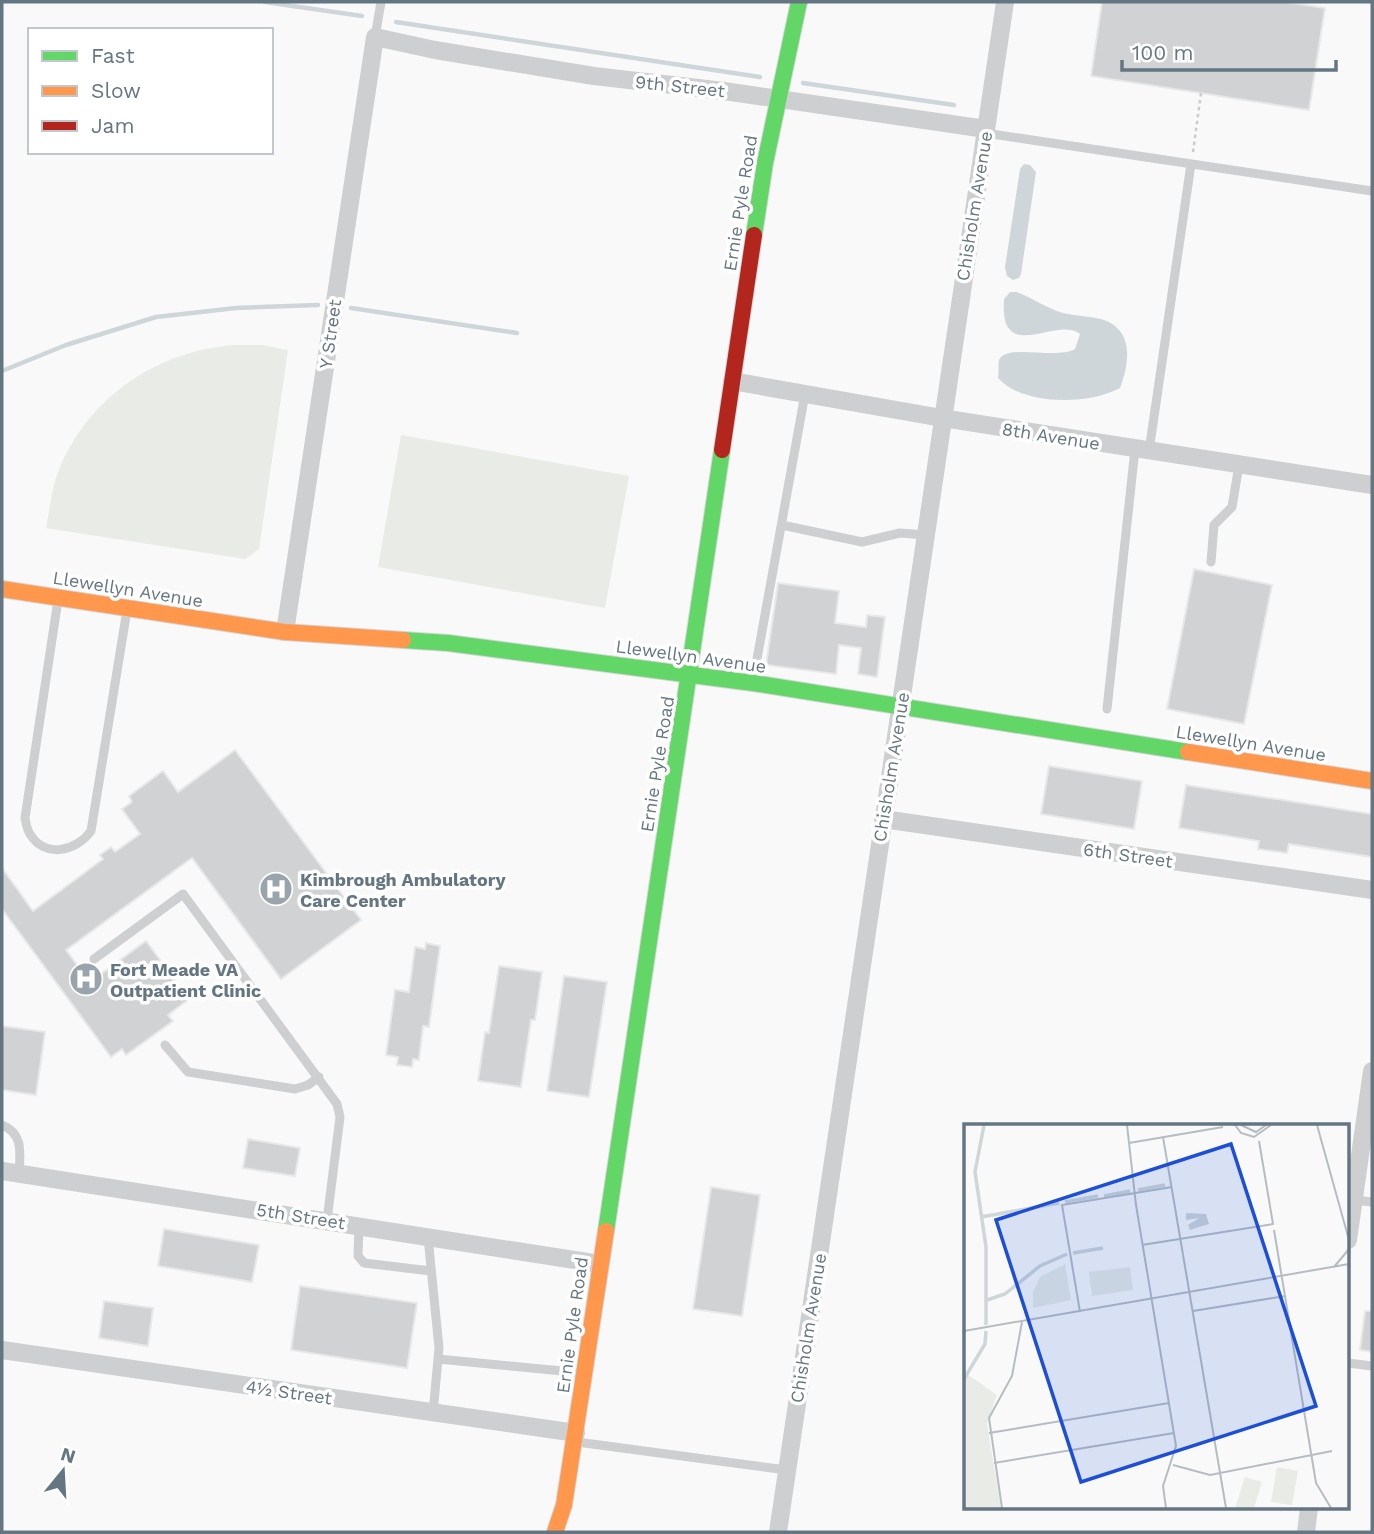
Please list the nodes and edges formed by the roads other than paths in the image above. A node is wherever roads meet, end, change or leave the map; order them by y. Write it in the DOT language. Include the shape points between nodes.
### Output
graph roads {
  1 [pos="381,2"];
  2 [pos="799,2"];
  3 [pos="1005,2"];
  4 [pos="376,37"];
  5 [pos="778,98"];
  6 [pos="985,131"];
  7 [pos="1191,164"];
  8 [pos="1372,191"];
  9 [pos="732,381"];
  10 [pos="805,394"];
  11 [pos="942,418"];
  12 [pos="1142,450"];
  13 [pos="1239,465"];
  14 [pos="1372,485"];
  15 [pos="782,525"];
  16 [pos="925,535"];
  17 [pos="1211,562"];
  18 [pos="2,589"];
  19 [pos="58,598"];
  20 [pos="127,609"];
  21 [pos="285,632"];
  22 [pos="689,676"];
  23 [pos="753,683"];
  24 [pos="900,708"];
  25 [pos="1107,709"];
  26 [pos="1372,781"];
  27 [pos="883,819"];
  28 [pos="1372,890"];
  29 [pos="94,959"];
  30 [pos="165,1045"];
  31 [pos="1372,1071"];
  32 [pos="319,1077"];
  33 [pos="2,1125"];
  34 [pos="10,1172"];
  35 [pos="1354,1200"];
  36 [pos="1372,1202"];
  37 [pos="327,1220"];
  38 [pos="359,1225"];
  39 [pos="1350,1227"];
  40 [pos="428,1236"];
  41 [pos="600,1264"];
  42 [pos="431,1271"];
  43 [pos="2,1350"];
  44 [pos="438,1359"];
  45 [pos="1350,1363"];
  46 [pos="1372,1366"];
  47 [pos="585,1374"];
  48 [pos="433,1413"];
  49 [pos="575,1437"];
  50 [pos="787,1471"];
  51 [pos="1309,1510"];
  52 [pos="555,1532"];
  53 [pos="778,1532"];
  54 [pos="1306,1532"];
  1 -- 4 [label="lane"];
  2 -- 5 [label="street, Ernie Pyle Road"];
  3 -- 6 [label="street, Chisholm Avenue"];
  4 -- 5 [label="street, 9th Street" via="594,76"];
  4 -- 21 [label="street, Y Street"];
  5 -- 6 [label="street, 9th Street"];
  5 -- 9 [label="street, Ernie Pyle Road"];
  6 -- 7 [label="lane"];
  6 -- 11 [label="street, Chisholm Avenue"];
  7 -- 8 [label="lane"];
  7 -- 12 [label="lane"];
  9 -- 10 [label="street, 8th Avenue"];
  9 -- 22 [label="street, Ernie Pyle Road"];
  10 -- 11 [label="street, 8th Avenue"];
  10 -- 15 [label="lane"];
  11 -- 12 [label="street, 8th Avenue"];
  11 -- 16 [label="street, Chisholm Avenue"];
  12 -- 13 [label="street, 8th Avenue"];
  12 -- 25 [label="lane"];
  13 -- 14 [label="street, 8th Avenue"];
  13 -- 17 [label="lane" via="1232,507 1214,525"];
  15 -- 16 [label="lane" via="862,542 900,533"];
  15 -- 23 [label="lane"];
  16 -- 24 [label="street, Chisholm Avenue"];
  18 -- 19 [label="street, Llewellyn Avenue"];
  19 -- 20 [label="street, Llewellyn Avenue"];
  19 -- 20 [label="lane" via="25,818 30,834 54,849 70,849 91,831"];
  20 -- 21 [label="street, Llewellyn Avenue"];
  21 -- 22 [label="street, Llewellyn Avenue" via="448,643"];
  22 -- 23 [label="street, Llewellyn Avenue"];
  22 -- 41 [label="street, Ernie Pyle Road"];
  23 -- 24 [label="street, Llewellyn Avenue"];
  24 -- 26 [label="street, Llewellyn Avenue"];
  24 -- 27 [label="street, Chisholm Avenue"];
  27 -- 28 [label="street, 6th Street"];
  27 -- 50 [label="street, Chisholm Avenue"];
  29 -- 32 [label="lane" via="183,894"];
  30 -- 32 [label="lane" via="188,1072 295,1089"];
  31 -- 35 [label="street"];
  32 -- 37 [label="lane" via="340,1117"];
  33 -- 34 [label="lane" via="12,1129 21,1147"];
  34 -- 37 [label="street, 5th Street"];
  35 -- 36 [label="lane"];
  35 -- 39 [label="street"];
  37 -- 38 [label="street, 5th Street"];
  38 -- 40 [label="street, 5th Street"];
  38 -- 42 [label="lane" via="358,1256 364,1263"];
  40 -- 41 [label="street, 5th Street"];
  40 -- 42 [label="lane"];
  41 -- 47 [label="street, Ernie Pyle Road"];
  42 -- 44 [label="lane"];
  43 -- 48 [label="street, 4½ Street"];
  44 -- 47 [label="lane"];
  44 -- 48 [label="lane"];
  45 -- 46 [label="lane"];
  47 -- 49 [label="street, Ernie Pyle Road"];
  48 -- 49 [label="street, 4½ Street"];
  49 -- 50 [label="lane"];
  49 -- 52 [label="street, Ernie Pyle Road"];
  50 -- 53 [label="street, Chisholm Avenue"];
  51 -- 54 [label="street"];
}
